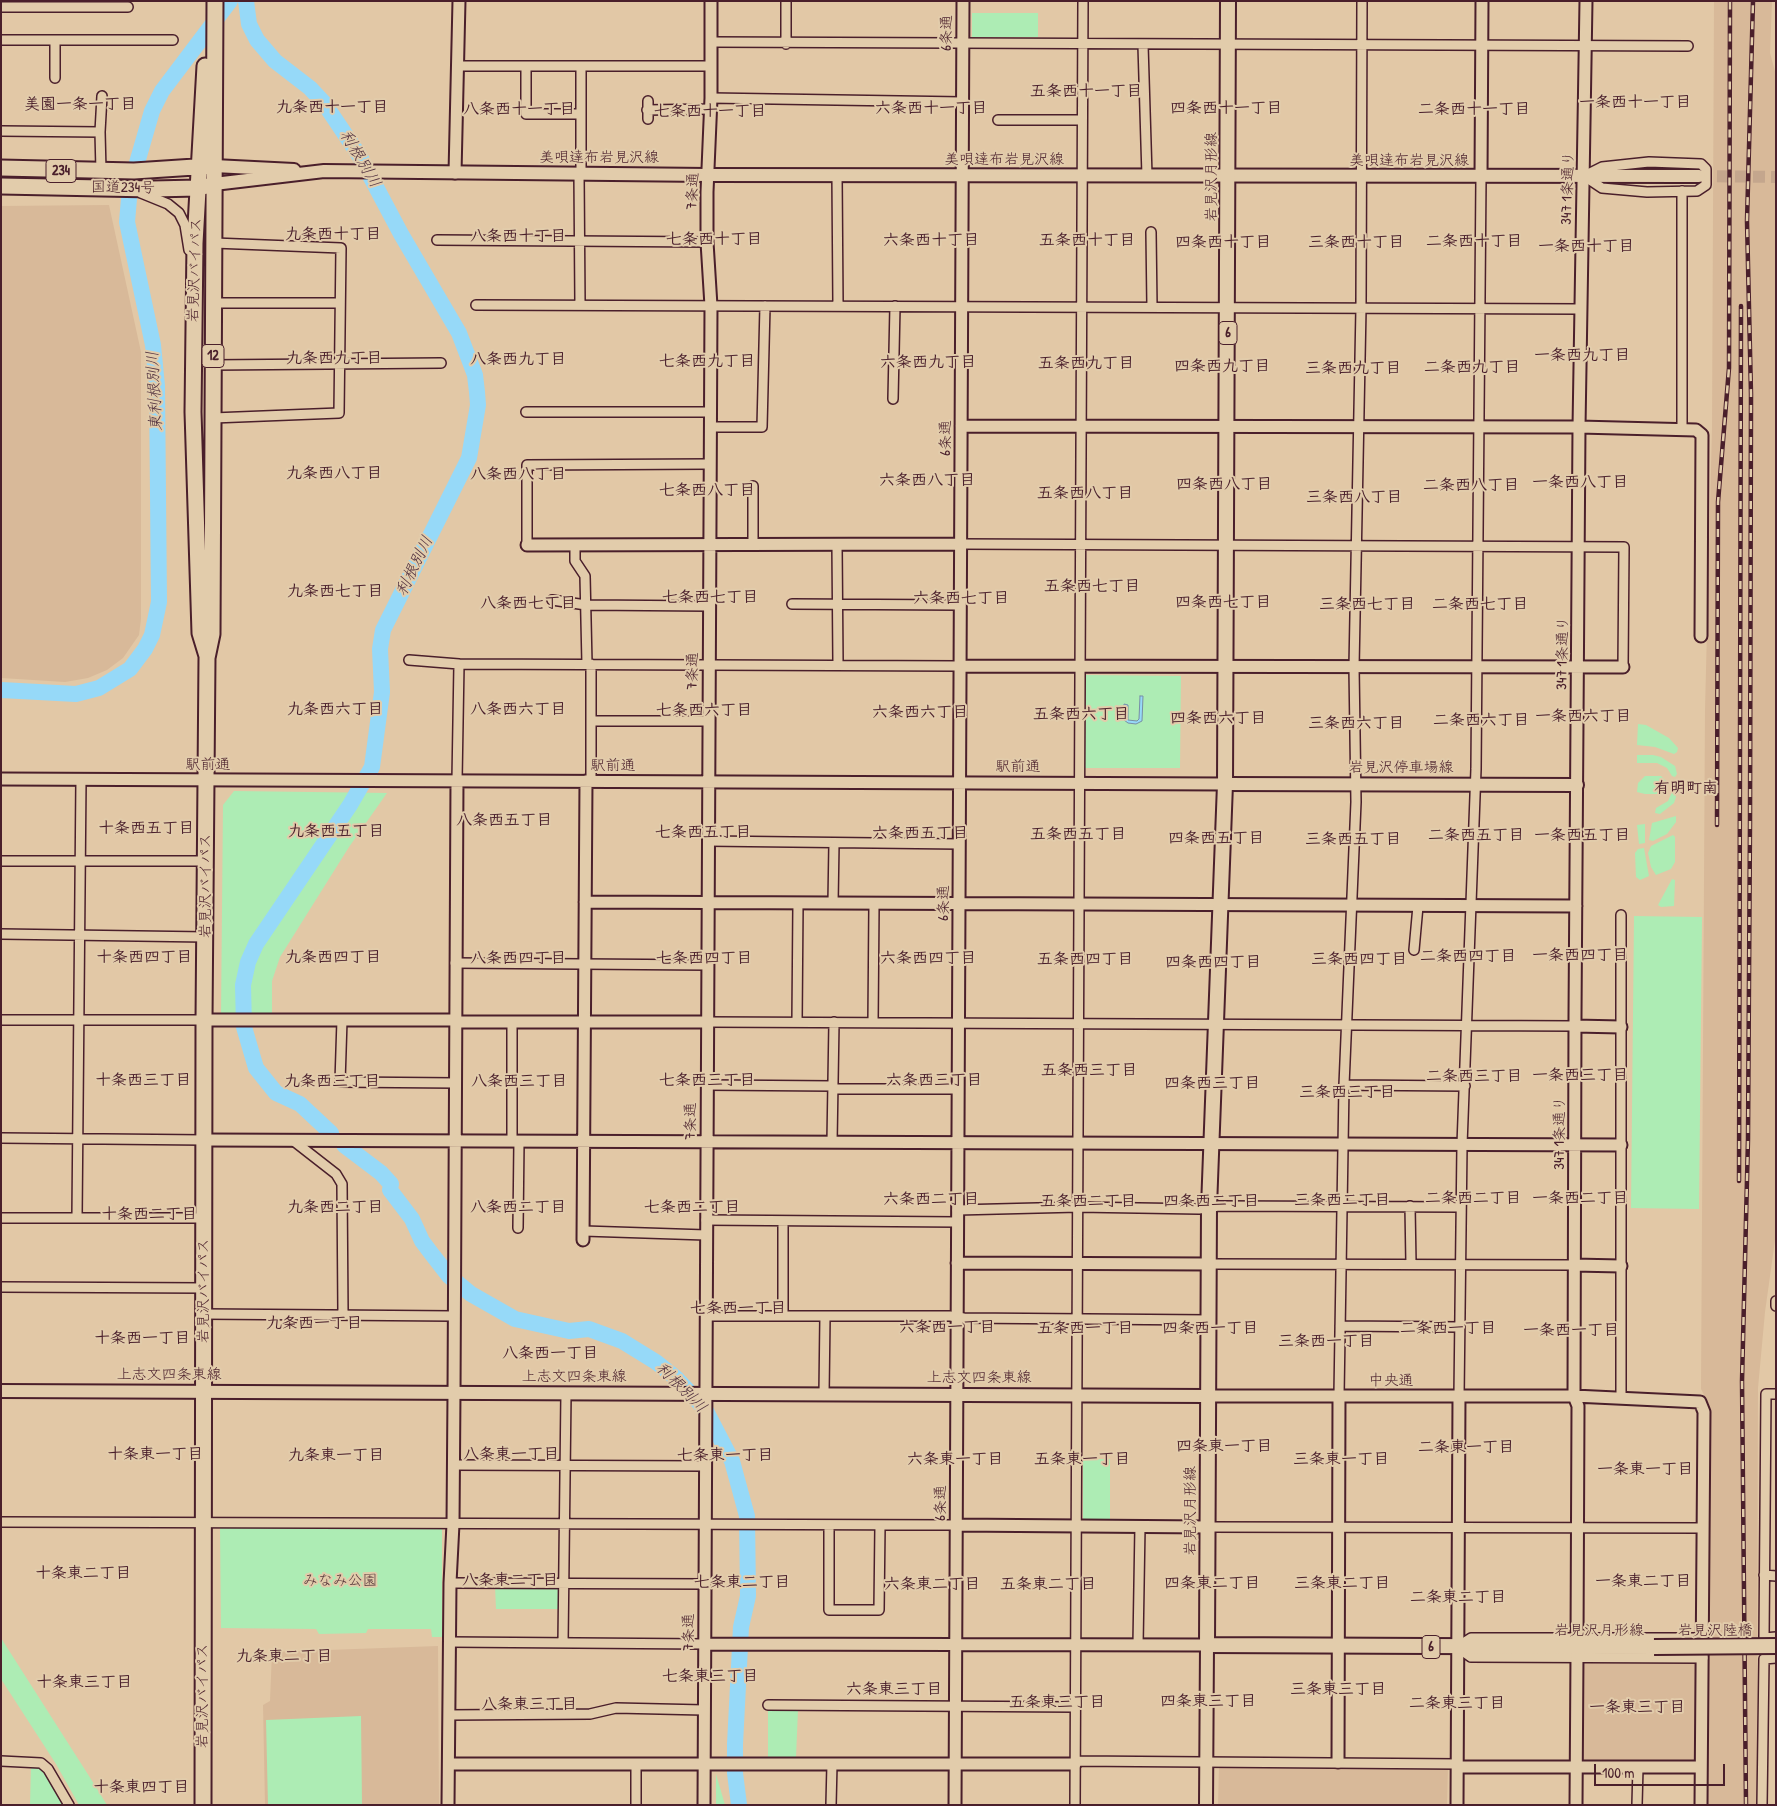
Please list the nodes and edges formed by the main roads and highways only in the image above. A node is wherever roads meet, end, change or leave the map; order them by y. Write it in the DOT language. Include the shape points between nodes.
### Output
graph roads {
  1 [pos="1228,1"];
  2 [pos="208,2"];
  3 [pos="206,166"];
  4 [pos="1,168"];
  5 [pos="309,172"];
  6 [pos="1699,176"];
  7 [pos="1229,177"];
  8 [pos="214,184"];
  9 [pos="1,186"];
  10 [pos="198,188"];
  11 [pos="207,658"];
  12 [pos="1225,784"];
  13 [pos="1577,785"];
  14 [pos="1,1390"];
  15 [pos="204,1391"];
  16 [pos="1207,1396"];
  17 [pos="1207,1645"];
  18 [pos="1776,1646"];
  19 [pos="1654,1647"];
  20 [pos="203,1805"];
  21 [pos="1206,1805"];
  1 -- 7 [label="main road, 岩見沢月形線 / 6"];
  2 -- 3 [label="highway, 岩見沢バイパス / 12" via="210,55"];
  3 -- 4 [label="highway, 国道234号 / 234" via="121,171"];
  3 -- 5 [label="main road, 美唄達布岩見沢線" via="273,167"];
  3 -- 8 [label="highway, 岩見沢バイパス / 12"];
  3 -- 10 [label="highway, 岩見沢バイパス / 12"];
  5 -- 7 [label="main road, 美唄達布岩見沢線"];
  5 -- 8 [label="main road, 美唄達布岩見沢線"];
  6 -- 7 [label="main road, 美唄達布岩見沢線"];
  7 -- 12 [label="main road, 岩見沢月形線 / 6"];
  8 -- 10 [label="highway, 国道234号 / 234"];
  8 -- 11 [label="highway, 岩見沢バイパス / 12" via="212,634"];
  9 -- 10 [label="highway, 国道234号 / 234"];
  10 -- 11 [label="highway, 岩見沢バイパス / 12" via="194,300 195,523 200,633"];
  11 -- 15 [label="highway, 岩見沢バイパス / 12"];
  12 -- 13 [label="main road, 岩見沢停車場線"];
  12 -- 16 [label="main road, 岩見沢月形線 / 6" via="1209,1207"];
  14 -- 15 [label="main road, 上志文四条東線"];
  15 -- 16 [label="main road, 上志文四条東線" via="656,1393 710,1397 824,1394"];
  15 -- 20 [label="highway, 岩見沢バイパス / 12"];
  16 -- 17 [label="main road, 岩見沢月形線 / 6"];
  17 -- 19 [label="main road, 岩見沢月形線 / 6"];
  17 -- 21 [label="main road"];
  18 -- 19 [label="main road, 岩見沢陸橋 / 6, bridge"];
}
